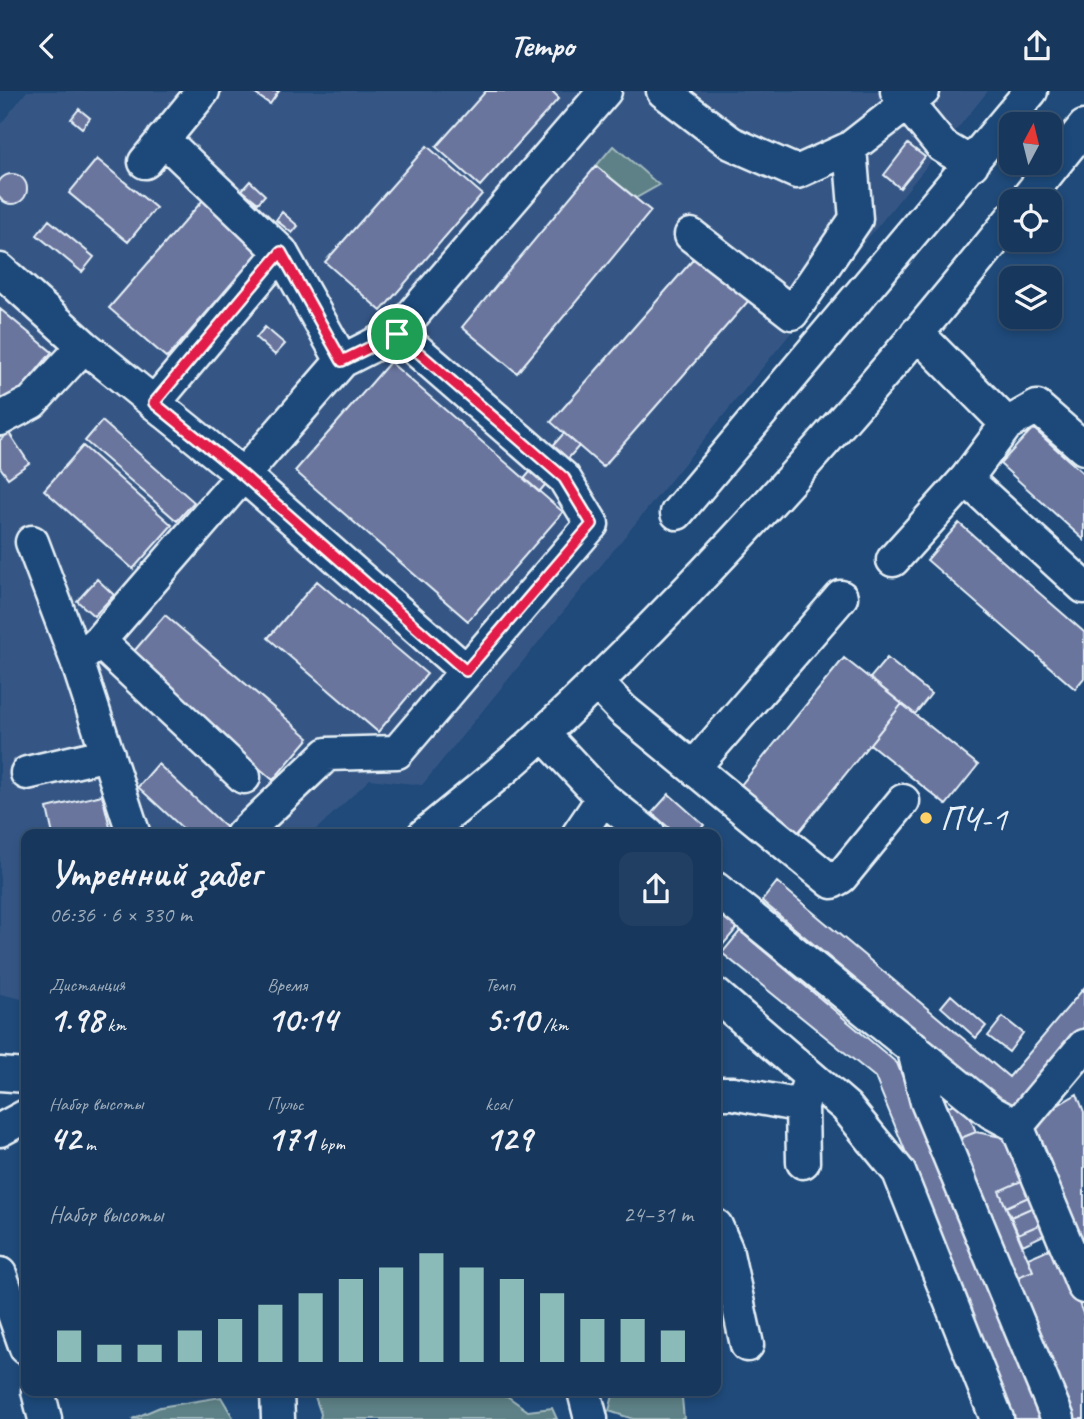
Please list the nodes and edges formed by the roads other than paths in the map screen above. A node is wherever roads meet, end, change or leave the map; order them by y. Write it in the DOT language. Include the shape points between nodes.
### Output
graph roads {
  1 [pos="203,91"];
  2 [pos="606,91"];
  3 [pos="663,91"];
  4 [pos="1031,91"];
  5 [pos="909,95"];
  6 [pos="1079,143"];
  7 [pos="850,148"];
  8 [pos="972,164"];
  9 [pos="1036,189"];
  10 [pos="999,234"];
  11 [pos="691,235"];
  12 [pos="281,252"];
  13 [pos="0,270"];
  14 [pos="918,333"];
  15 [pos="397,334"];
  16 [pos="84,346"];
  17 [pos="342,361"];
  18 [pos="154,403"];
  19 [pos="0,419"];
  20 [pos="1007,423"];
  21 [pos="1079,430"];
  22 [pos="243,475"];
  23 [pos="967,479"];
  24 [pos="677,513"];
  25 [pos="32,542"];
  26 [pos="893,559"];
  27 [pos="1084,587"];
  28 [pos="841,597"];
  29 [pos="88,651"];
  30 [pos="466,671"];
  31 [pos="596,683"];
  32 [pos="543,734"];
  33 [pos="107,754"];
  34 [pos="694,767"];
  35 [pos="27,773"];
  36 [pos="244,777"];
  37 [pos="603,798"];
  38 [pos="903,801"];
  39 [pos="132,829"];
  40 [pos="248,829"];
  41 [pos="431,829"];
  42 [pos="582,829"];
  43 [pos="642,829"];
  44 [pos="721,893"];
  45 [pos="721,999"];
  46 [pos="914,1047"];
  47 [pos="1081,1061"];
  48 [pos="0,1074"];
  49 [pos="21,1076"];
  50 [pos="810,1076"];
  51 [pos="721,1093"];
  52 [pos="802,1107"];
  53 [pos="21,1119"];
  54 [pos="1017,1126"];
  55 [pos="0,1130"];
  56 [pos="803,1162"];
  57 [pos="721,1238"];
  58 [pos="0,1274"];
  59 [pos="1084,1287"];
  60 [pos="21,1334"];
  61 [pos="747,1345"];
  62 [pos="39,1396"];
  63 [pos="276,1396"];
  64 [pos="585,1396"];
  65 [pos="45,1419"];
  66 [pos="278,1419"];
  67 [pos="591,1419"];
  68 [pos="997,1419"];
  69 [pos="1058,1419"];
  1 -- 12 [label="street" via="154,150"];
  2 -- 15 [label="street"];
  3 -- 7 [label="street" via="731,143 797,172"];
  4 -- 8 [label="street"];
  5 -- 7 [label="street"];
  5 -- 8 [label="street" via="942,145"];
  6 -- 9 [label="street"];
  7 -- 11 [label="street" via="856,219 792,313"];
  8 -- 24 [label="street"];
  10 -- 14 [label="street"];
  12 -- 17 [label="street"];
  12 -- 18 [label="street"];
  13 -- 16 [label="street"];
  14 -- 20 [label="street"];
  14 -- 31 [label="street" via="804,466"];
  15 -- 17 [label="street"];
  15 -- 30 [label="street" via="564,478 592,524"];
  16 -- 18 [label="street"];
  16 -- 19 [label="street" via="32,402"];
  17 -- 22 [label="street"];
  18 -- 22 [label="street"];
  20 -- 21 [label="street" via="1037,407"];
  20 -- 23 [label="street"];
  22 -- 29 [label="street"];
  22 -- 30 [label="street"];
  23 -- 26 [label="street"];
  23 -- 27 [label="street"];
  25 -- 29 [label="street"];
  28 -- 34 [label="street"];
  29 -- 33 [label="street"];
  29 -- 36 [label="street"];
  30 -- 40 [label="street" via="397,752 327,754"];
  31 -- 32 [label="street"];
  31 -- 34 [label="street"];
  32 -- 37 [label="street"];
  32 -- 41 [label="street"];
  33 -- 35 [label="street"];
  33 -- 39 [label="street"];
  34 -- 38 [label="street" via="832,882"];
  37 -- 42 [label="street"];
  37 -- 43 [label="street"];
  44 -- 46 [label="street"];
  45 -- 50 [label="street"];
  46 -- 54 [label="street" via="991,1112"];
  46 -- 69 [label="street" via="927,1102"];
  47 -- 54 [label="street"];
  48 -- 49 [label="street"];
  50 -- 52 [label="street"];
  50 -- 68 [label="street" via="846,1107 899,1171"];
  51 -- 52 [label="street"];
  52 -- 56 [label="street"];
  53 -- 55 [label="street"];
  54 -- 59 [label="street"];
  57 -- 61 [label="street"];
  58 -- 60 [label="street"];
  62 -- 65 [label="street"];
  63 -- 66 [label="street"];
  64 -- 67 [label="street"];
}
